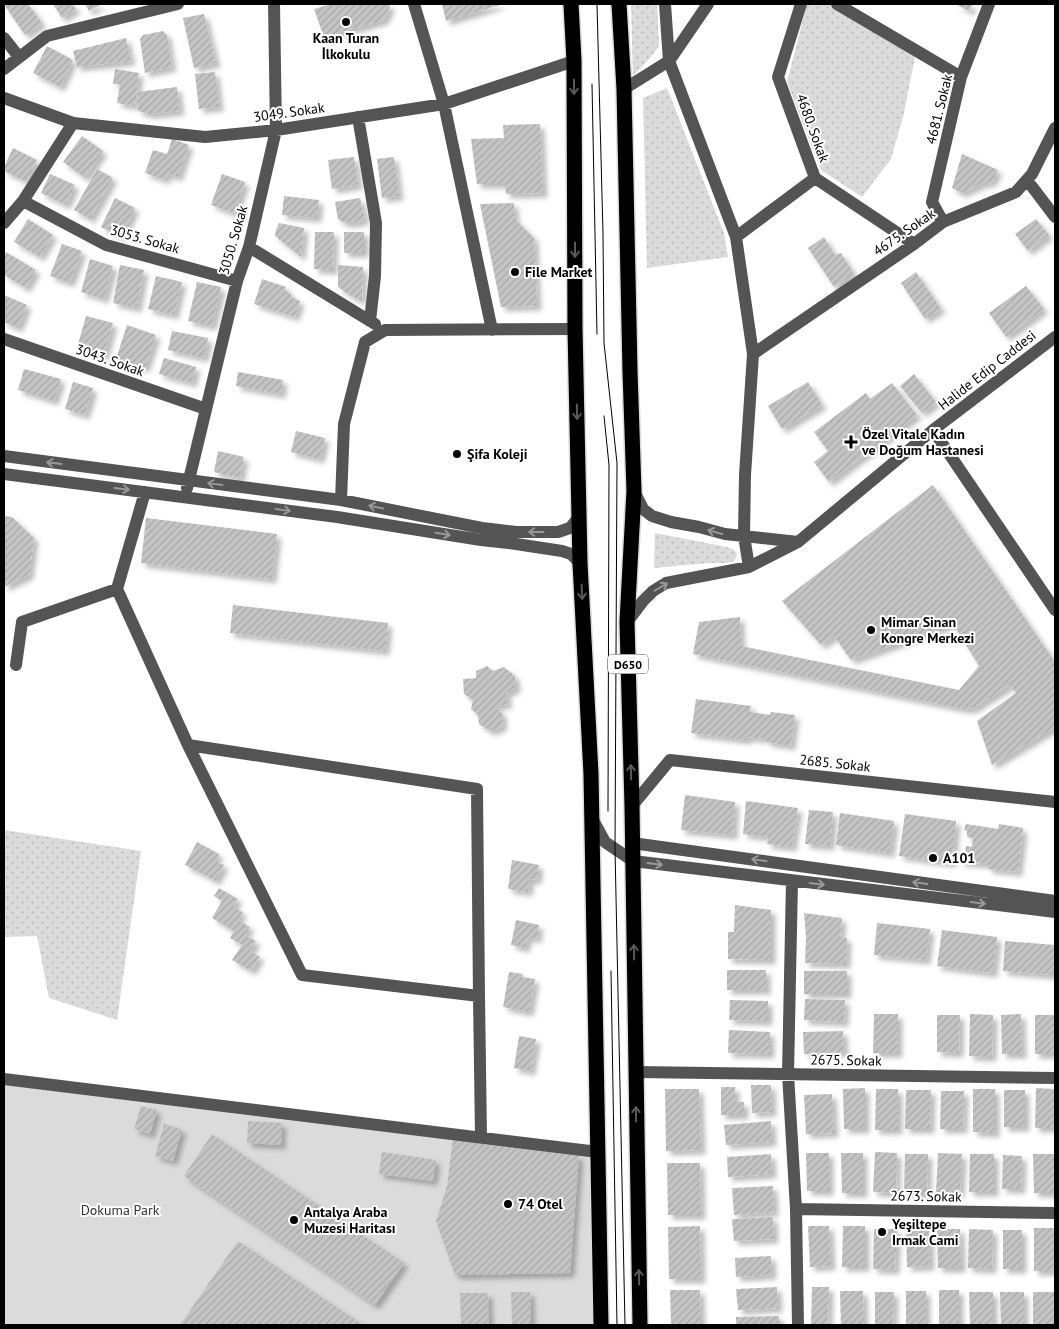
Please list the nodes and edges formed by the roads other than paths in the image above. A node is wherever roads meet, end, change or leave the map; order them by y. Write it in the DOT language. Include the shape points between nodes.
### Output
graph roads {
  1 [pos="178,4"];
  2 [pos="274,4"];
  3 [pos="414,4"];
  4 [pos="571,4"];
  5 [pos="619,4"];
  6 [pos="665,4"];
  7 [pos="708,4"];
  8 [pos="801,4"];
  9 [pos="840,4"];
  10 [pos="989,4"];
  11 [pos="4,38"];
  12 [pos="19,57"];
  13 [pos="574,61"];
  14 [pos="669,61"];
  15 [pos="4,69"];
  16 [pos="961,77"];
  17 [pos="624,89"];
  18 [pos="4,98"];
  19 [pos="444,104"];
  20 [pos="358,118"];
  21 [pos="73,123"];
  22 [pos="1055,128"];
  23 [pos="276,130"];
  24 [pos="815,178"];
  25 [pos="1027,180"];
  26 [pos="23,200"];
  27 [pos="1055,217"];
  28 [pos="943,222"];
  29 [pos="4,223"];
  30 [pos="736,237"];
  31 [pos="914,244"];
  32 [pos="249,247"];
  33 [pos="237,281"];
  34 [pos="370,321"];
  35 [pos="575,329"];
  36 [pos="385,330"];
  37 [pos="492,330"];
  38 [pos="1055,337"];
  39 [pos="4,340"];
  40 [pos="752,354"];
  41 [pos="206,409"];
  42 [pos="934,430"];
  43 [pos="4,456"];
  44 [pos="4,474"];
  45 [pos="189,480"];
  46 [pos="634,491"];
  47 [pos="145,492"];
  48 [pos="186,497"];
  49 [pos="341,500"];
  50 [pos="579,517"];
  51 [pos="744,536"];
  52 [pos="516,538"];
  53 [pos="798,542"];
  54 [pos="580,563"];
  55 [pos="749,567"];
  56 [pos="117,588"];
  57 [pos="1055,610"];
  58 [pos="627,622"];
  59 [pos="16,665"];
  60 [pos="188,744"];
  61 [pos="1055,802"];
  62 [pos="632,806"];
  63 [pos="592,818"];
  64 [pos="632,843"];
  65 [pos="633,861"];
  66 [pos="792,881"];
  67 [pos="1055,901"];
  68 [pos="1055,912"];
  69 [pos="479,996"];
  70 [pos="636,1072"];
  71 [pos="788,1074"];
  72 [pos="1055,1078"];
  73 [pos="4,1079"];
  74 [pos="481,1137"];
  75 [pos="598,1152"];
  76 [pos="796,1209"];
  77 [pos="1055,1212"];
  78 [pos="601,1325"];
  79 [pos="640,1325"];
  80 [pos="798,1325"];
  1 -- 12 [label="street" via="47,36"];
  2 -- 23 [label="street, 3050. Sokak"];
  3 -- 19 [label="street"];
  4 -- 13 [label="highway"];
  5 -- 17 [label="highway, D650"];
  6 -- 14 [label="street"];
  7 -- 14 [label="street"];
  8 -- 24 [label="street, 4680. Sokak" via="778,76"];
  9 -- 16 [label="street"];
  10 -- 16 [label="street, 4681. Sokak"];
  11 -- 12 [label="street"];
  12 -- 15 [label="street"];
  13 -- 19 [label="street, 3049. Sokak"];
  13 -- 35 [label="highway, one-way"];
  14 -- 17 [label="street"];
  14 -- 30 [label="street"];
  16 -- 28 [label="street, 4681. Sokak" via="932,202"];
  17 -- 46 [label="highway, D650"];
  18 -- 21 [label="street, 3049. Sokak"];
  19 -- 20 [label="street, 3049. Sokak"];
  19 -- 37 [label="street"];
  20 -- 23 [label="street, 3049. Sokak"];
  20 -- 34 [label="street" via="376,222"];
  21 -- 23 [label="street, 3049. Sokak" via="205,137"];
  21 -- 26 [label="street"];
  22 -- 25 [label="street, 4675. Sokak"];
  23 -- 32 [label="street, 3050. Sokak"];
  24 -- 30 [label="street"];
  24 -- 31 [label="street, 4680. Sokak"];
  25 -- 27 [label="street"];
  25 -- 28 [label="street, 4675. Sokak" via="1016,192"];
  26 -- 29 [label="street"];
  26 -- 33 [label="street, 3053. Sokak" via="106,245"];
  28 -- 31 [label="street, 4675. Sokak"];
  30 -- 40 [label="street"];
  31 -- 40 [label="street, 4675. Sokak"];
  32 -- 33 [label="street, 3050. Sokak"];
  32 -- 34 [label="street"];
  33 -- 41 [label="street, 3050. Sokak"];
  34 -- 36 [label="street"];
  35 -- 37 [label="street"];
  35 -- 50 [label="highway, one-way"];
  36 -- 37 [label="street"];
  36 -- 49 [label="street" via="364,342 344,424"];
  38 -- 42 [label="street, Halide Edip Caddesi"];
  39 -- 41 [label="street, 3043. Sokak"];
  40 -- 51 [label="street"];
  41 -- 45 [label="street, 3050. Sokak"];
  42 -- 53 [label="street, Halide Edip Caddesi"];
  42 -- 57 [label="street"];
  45 -- 43 [label="street, one-way"];
  44 -- 47 [label="street, one-way"];
  45 -- 48 [label="street, 3050. Sokak"];
  49 -- 45 [label="street, one-way"];
  51 -- 46 [label="street, one-way" via="652,516 643,509"];
  46 -- 58 [label="highway, D650"];
  47 -- 48 [label="street"];
  47 -- 56 [label="street"];
  48 -- 52 [label="street, one-way" via="481,540"];
  52 -- 49 [label="street, one-way" via="482,528"];
  50 -- 52 [label="street, one-way" via="570,528"];
  50 -- 54 [label="highway"];
  51 -- 53 [label="street"];
  51 -- 55 [label="street"];
  52 -- 54 [label="street" via="571,554"];
  53 -- 55 [label="street, Halide Edip Caddesi"];
  54 -- 63 [label="highway, one-way"];
  58 -- 55 [label="street, Halide Edip Caddesi, one-way" via="643,601 666,583"];
  56 -- 59 [label="street" via="22,622"];
  56 -- 60 [label="street"];
  62 -- 58 [label="highway, D650, one-way"];
  60 -- 69 [label="street" via="302,976"];
  60 -- 69 [label="street" via="478,789"];
  61 -- 62 [label="street, 2685. Sokak" via="670,760"];
  62 -- 64 [label="highway, D650"];
  63 -- 65 [label="street" via="605,842"];
  63 -- 75 [label="highway"];
  64 -- 65 [label="highway, D650"];
  67 -- 64 [label="street, one-way"];
  65 -- 66 [label="street, one-way"];
  70 -- 65 [label="highway, D650, one-way"];
  66 -- 68 [label="street, one-way"];
  66 -- 71 [label="street"];
  69 -- 74 [label="street"];
  70 -- 71 [label="street, 2675. Sokak"];
  79 -- 70 [label="highway, D650, one-way"];
  71 -- 72 [label="street, 2675. Sokak"];
  71 -- 76 [label="street"];
  73 -- 74 [label="street"];
  74 -- 75 [label="street"];
  75 -- 78 [label="highway"];
  76 -- 77 [label="street, 2673. Sokak"];
  76 -- 80 [label="street"];
}
